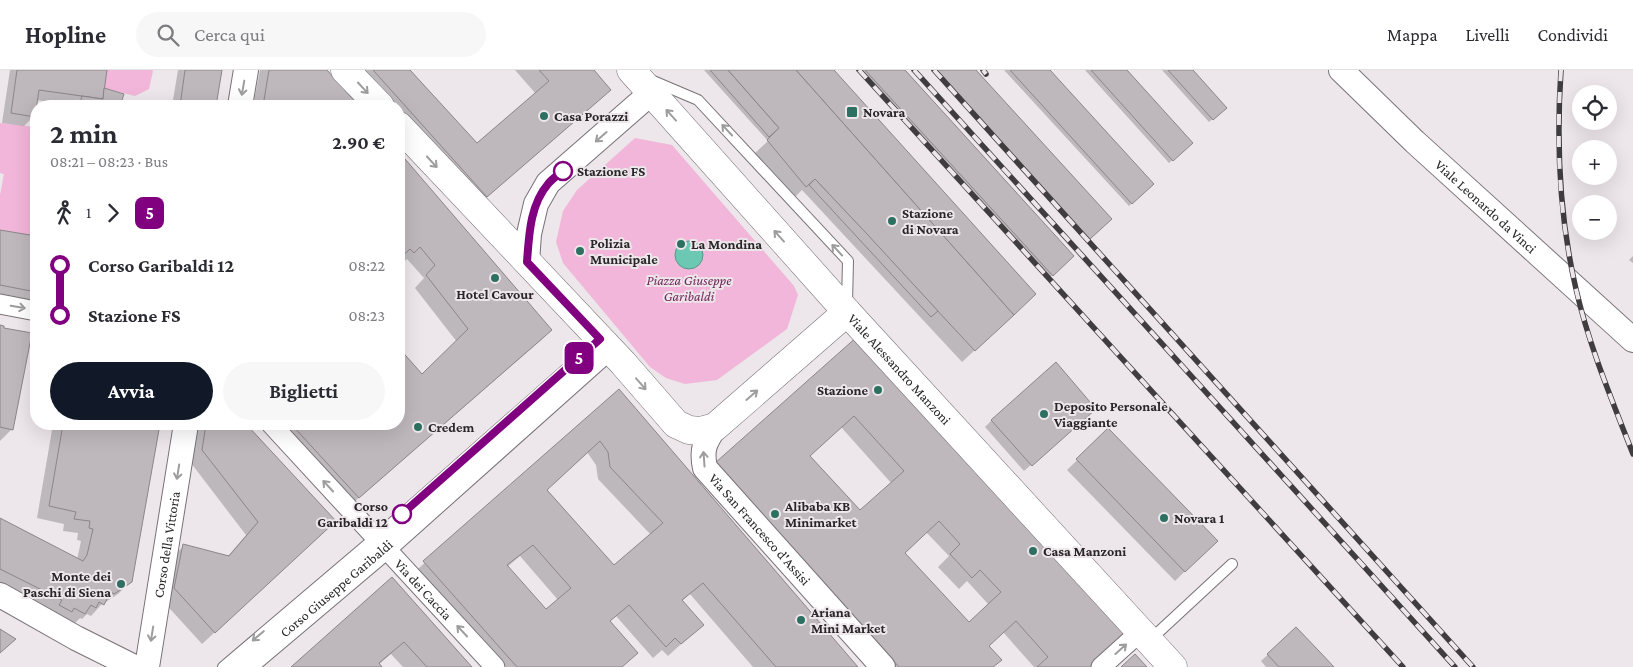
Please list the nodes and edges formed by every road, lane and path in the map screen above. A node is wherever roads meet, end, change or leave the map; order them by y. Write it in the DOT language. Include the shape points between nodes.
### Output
graph roads {
  1 [pos="246,70"];
  2 [pos="346,70"];
  3 [pos="1341,70"];
  4 [pos="638,79"];
  5 [pos="241,100"];
  6 [pos="374,100"];
  7 [pos="405,132"];
  8 [pos="527,262"];
  9 [pos="0,304"];
  10 [pos="30,310"];
  11 [pos="847,312"];
  12 [pos="1633,340"];
  13 [pos="604,343"];
  14 [pos="715,427"];
  15 [pos="185,430"];
  16 [pos="277,430"];
  17 [pos="381,542"];
  18 [pos="1232,564"];
  19 [pos="0,595"];
  20 [pos="1145,636"];
  21 [pos="134,667"];
  22 [pos="147,667"];
  23 [pos="223,667"];
  24 [pos="243,667"];
  25 [pos="495,667"];
  26 [pos="883,667"];
  27 [pos="1101,667"];
  28 [pos="1173,667"];
  1 -- 5 [label="street, one-way"];
  2 -- 6 [label="main road, one-way"];
  3 -- 12 [label="street, Viale Leonardo da Vinci" via="1415,142"];
  4 -- 8 [label="street, one-way" via="548,183 536,204 528,234"];
  11 -- 4 [label="main road, Viale Alessandro Manzoni, one-way"];
  7 -- 8 [label="main road, one-way"];
  8 -- 13 [label="main road"];
  9 -- 10 [label="street, one-way"];
  14 -- 11 [label="main road, one-way"];
  11 -- 20 [label="main road, Viale Alessandro Manzoni"];
  13 -- 14 [label="main road, one-way" via="676,424 701,431"];
  13 -- 17 [label="street, Corso Giuseppe Garibaldi"];
  26 -- 14 [label="street, Via San Francesco d'Assisi, one-way" via="705,468 704,442"];
  15 -- 22 [label="street, Corso della Vittoria, one-way"];
  17 -- 16 [label="street, Via dei Caccia, one-way"];
  17 -- 23 [label="lane, one-way"];
  17 -- 24 [label="street, Corso Giuseppe Garibaldi"];
  25 -- 17 [label="street, Via dei Caccia, one-way"];
  18 -- 20 [label="lane"];
  19 -- 21 [label="street"];
  27 -- 20 [label="street, one-way"];
  20 -- 28 [label="main road, Viale Alessandro Manzoni"];
}
